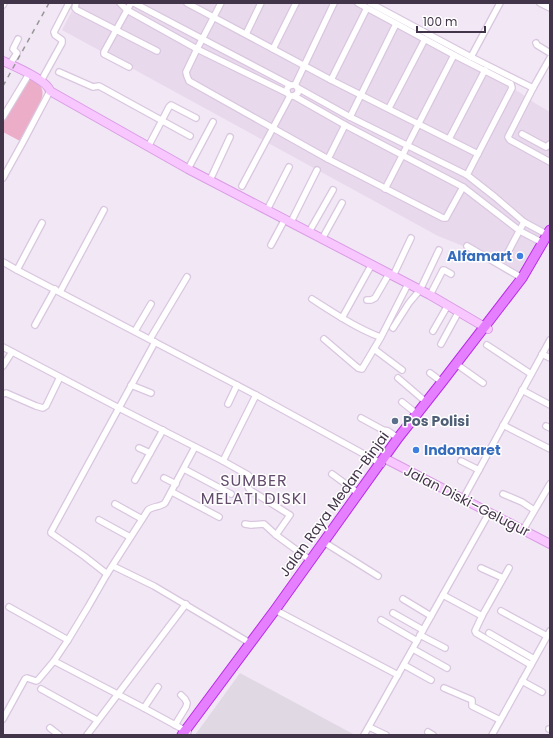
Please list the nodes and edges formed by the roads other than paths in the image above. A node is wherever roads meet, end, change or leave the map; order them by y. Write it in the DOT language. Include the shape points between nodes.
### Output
graph roads {
  1 [pos="69,3"];
  2 [pos="76,3"];
  3 [pos="120,3"];
  4 [pos="131,3"];
  5 [pos="134,3"];
  6 [pos="187,3"];
  7 [pos="221,3"];
  8 [pos="261,3"];
  9 [pos="296,3"];
  10 [pos="334,3"];
  11 [pos="358,3"];
  12 [pos="500,3"];
  13 [pos="540,3"];
  14 [pos="369,6"];
  15 [pos="550,8"];
  16 [pos="127,10"];
  17 [pos="214,17"];
  18 [pos="396,24"];
  19 [pos="116,30"];
  20 [pos="246,34"];
  21 [pos="18,39"];
  22 [pos="202,39"];
  23 [pos="425,39"];
  24 [pos="536,42"];
  25 [pos="197,49"];
  26 [pos="273,49"];
  27 [pos="157,51"];
  28 [pos="550,54"];
  29 [pos="454,55"];
  30 [pos="471,57"];
  31 [pos="550,58"];
  32 [pos="7,63"];
  33 [pos="304,65"];
  34 [pos="129,67"];
  35 [pos="485,70"];
  36 [pos="59,72"];
  37 [pos="28,74"];
  38 [pos="331,80"];
  39 [pos="41,81"];
  40 [pos="294,86"];
  41 [pos="533,88"];
  42 [pos="50,91"];
  43 [pos="361,94"];
  44 [pos="290,95"];
  45 [pos="389,108"];
  46 [pos="3,117"];
  47 [pos="350,117"];
  48 [pos="196,118"];
  49 [pos="162,120"];
  50 [pos="213,122"];
  51 [pos="344,125"];
  52 [pos="419,125"];
  53 [pos="273,128"];
  54 [pos="522,134"];
  55 [pos="190,136"];
  56 [pos="230,137"];
  57 [pos="449,139"];
  58 [pos="550,144"];
  59 [pos="408,145"];
  60 [pos="148,147"];
  61 [pos="478,154"];
  62 [pos="402,156"];
  63 [pos="328,158"];
  64 [pos="550,162"];
  65 [pos="289,167"];
  66 [pos="188,168"];
  67 [pos="317,170"];
  68 [pos="467,175"];
  69 [pos="3,178"];
  70 [pos="210,180"];
  71 [pos="242,186"];
  72 [pos="463,187"];
  73 [pos="385,189"];
  74 [pos="333,190"];
  75 [pos="342,203"];
  76 [pos="104,210"];
  77 [pos="266,210"];
  78 [pos="288,221"];
  79 [pos="524,222"];
  80 [pos="42,223"];
  81 [pos="520,231"];
  82 [pos="309,232"];
  83 [pos="548,237"];
  84 [pos="411,238"];
  85 [pos="322,239"];
  86 [pos="271,245"];
  87 [pos="467,246"];
  88 [pos="439,250"];
  89 [pos="506,256"];
  90 [pos="3,262"];
  91 [pos="372,264"];
  92 [pos="17,270"];
  93 [pos="451,274"];
  94 [pos="391,275"];
  95 [pos="187,278"];
  96 [pos="522,278"];
  97 [pos="408,284"];
  98 [pos="420,290"];
  99 [pos="58,291"];
  100 [pos="430,295"];
  101 [pos="312,299"];
  102 [pos="367,300"];
  103 [pos="151,304"];
  104 [pos="448,305"];
  105 [pos="459,311"];
  106 [pos="342,318"];
  107 [pos="36,325"];
  108 [pos="393,328"];
  109 [pos="487,328"];
  110 [pos="135,331"];
  111 [pos="433,331"];
  112 [pos="380,337"];
  113 [pos="324,339"];
  114 [pos="153,340"];
  115 [pos="550,340"];
  116 [pos="441,344"];
  117 [pos="487,345"];
  118 [pos="3,347"];
  119 [pos="374,349"];
  120 [pos="12,352"];
  121 [pos="542,354"];
  122 [pos="550,358"];
  123 [pos="3,366"];
  124 [pos="459,366"];
  125 [pos="402,370"];
  126 [pos="430,373"];
  127 [pos="531,374"];
  128 [pos="60,377"];
  129 [pos="398,378"];
  130 [pos="442,382"];
  131 [pos="483,383"];
  132 [pos="131,385"];
  133 [pos="237,385"];
  134 [pos="522,390"];
  135 [pos="151,393"];
  136 [pos="3,394"];
  137 [pos="256,395"];
  138 [pos="402,402"];
  139 [pos="426,402"];
  140 [pos="228,404"];
  141 [pos="550,405"];
  142 [pos="119,408"];
  143 [pos="417,414"];
  144 [pos="361,418"];
  145 [pos="503,425"];
  146 [pos="163,430"];
  147 [pos="398,438"];
  148 [pos="195,447"];
  149 [pos="139,448"];
  150 [pos="550,449"];
  151 [pos="150,453"];
  152 [pos="223,461"];
  153 [pos="460,461"];
  154 [pos="384,462"];
  155 [pos="184,469"];
  156 [pos="479,470"];
  157 [pos="332,474"];
  158 [pos="164,478"];
  159 [pos="135,480"];
  160 [pos="176,484"];
  161 [pos="550,484"];
  162 [pos="172,492"];
  163 [pos="358,493"];
  164 [pos="231,494"];
  165 [pos="503,494"];
  166 [pos="463,499"];
  167 [pos="115,504"];
  168 [pos="534,510"];
  169 [pos="489,513"];
  170 [pos="219,517"];
  171 [pos="142,519"];
  172 [pos="99,520"];
  173 [pos="245,524"];
  174 [pos="523,530"];
  175 [pos="276,535"];
  176 [pos="130,537"];
  177 [pos="327,544"];
  178 [pos="550,544"];
  179 [pos="310,560"];
  180 [pos="113,566"];
  181 [pos="481,568"];
  182 [pos="509,568"];
  183 [pos="107,574"];
  184 [pos="378,576"];
  185 [pos="503,578"];
  186 [pos="443,595"];
  187 [pos="403,599"];
  188 [pos="186,604"];
  189 [pos="8,607"];
  190 [pos="278,612"];
  191 [pos="501,612"];
  192 [pos="393,613"];
  193 [pos="431,616"];
  194 [pos="482,616"];
  195 [pos="381,620"];
  196 [pos="422,633"];
  197 [pos="489,633"];
  198 [pos="548,633"];
  199 [pos="68,640"];
  200 [pos="417,642"];
  201 [pos="250,643"];
  202 [pos="445,648"];
  203 [pos="413,649"];
  204 [pos="534,659"];
  205 [pos="54,661"];
  206 [pos="404,665"];
  207 [pos="531,665"];
  208 [pos="447,668"];
  209 [pos="398,675"];
  210 [pos="431,680"];
  211 [pos="522,680"];
  212 [pos="158,687"];
  213 [pos="444,688"];
  214 [pos="42,689"];
  215 [pos="542,692"];
  216 [pos="118,695"];
  217 [pos="181,695"];
  218 [pos="144,708"];
  219 [pos="3,719"];
  220 [pos="98,720"];
  221 [pos="500,720"];
  222 [pos="175,724"];
  223 [pos="369,726"];
  224 [pos="50,728"];
  225 [pos="186,733"];
  226 [pos="88,734"];
  227 [pos="59,735"];
  228 [pos="364,735"];
  229 [pos="386,735"];
  230 [pos="492,735"];
  1 -- 39 [label="street" via="54,31 62,43"];
  2 -- 19 [label="street" via="77,10"];
  3 -- 16 [label="street"];
  4 -- 16 [label="street"];
  5 -- 22 [label="street"];
  6 -- 17 [label="street"];
  7 -- 17 [label="street"];
  8 -- 20 [label="street"];
  9 -- 26 [label="street"];
  10 -- 33 [label="street"];
  11 -- 14 [label="street"];
  12 -- 30 [label="street"];
  13 -- 15 [label="street"];
  14 -- 18 [label="street"];
  14 -- 30 [label="street"];
  14 -- 38 [label="street"];
  16 -- 19 [label="street"];
  16 -- 25 [label="street"];
  17 -- 20 [label="street"];
  17 -- 22 [label="street"];
  18 -- 23 [label="street"];
  18 -- 43 [label="street"];
  19 -- 27 [label="street"];
  19 -- 34 [label="street" via="104,53"];
  20 -- 26 [label="street"];
  21 -- 32 [label="street" via="13,49 17,54"];
  22 -- 25 [label="street"];
  22 -- 40 [label="street"];
  23 -- 29 [label="street"];
  23 -- 45 [label="street"];
  24 -- 28 [label="street"];
  25 -- 44 [label="street"];
  25 -- 53 [label="street" via="186,72 189,81"];
  26 -- 33 [label="street"];
  29 -- 35 [label="street"];
  29 -- 52 [label="street"];
  30 -- 41 [label="street"];
  31 -- 41 [label="street"];
  32 -- 37 [label="main road"];
  33 -- 38 [label="street"];
  33 -- 40 [label="street"];
  35 -- 57 [label="street"];
  35 -- 61 [label="street" via="511,83 512,86"];
  36 -- 49 [label="street" via="93,87 99,86"];
  37 -- 39 [label="main road"];
  37 -- 46 [label="street"];
  38 -- 43 [label="street"];
  39 -- 42 [label="main road"];
  40 -- 44 [label="street" via="287,88"];
  40 -- 44 [label="street" via="298,93"];
  40 -- 47 [label="street"];
  41 -- 64 [label="street" via="509,138"];
  42 -- 60 [label="main road"];
  42 -- 69 [label="street"];
  43 -- 45 [label="street"];
  43 -- 47 [label="street"];
  44 -- 51 [label="street"];
  44 -- 53 [label="street"];
  45 -- 52 [label="street"];
  47 -- 59 [label="street"];
  48 -- 49 [label="street" via="171,105"];
  49 -- 55 [label="street"];
  49 -- 60 [label="street"];
  50 -- 66 [label="street"];
  51 -- 62 [label="street"];
  51 -- 63 [label="street"];
  52 -- 57 [label="street"];
  52 -- 59 [label="street"];
  53 -- 63 [label="street"];
  53 -- 71 [label="street"];
  54 -- 58 [label="street" via="546,147"];
  56 -- 70 [label="street"];
  57 -- 61 [label="street"];
  59 -- 62 [label="street"];
  59 -- 68 [label="street"];
  60 -- 66 [label="main road"];
  61 -- 68 [label="street"];
  62 -- 72 [label="street"];
  62 -- 73 [label="street"];
  63 -- 73 [label="street"];
  65 -- 77 [label="street"];
  66 -- 70 [label="main road"];
  67 -- 78 [label="street"];
  68 -- 79 [label="street"];
  70 -- 77 [label="main road"];
  72 -- 73 [label="street" via="444,218"];
  72 -- 81 [label="street"];
  74 -- 82 [label="street"];
  75 -- 85 [label="street"];
  76 -- 99 [label="street"];
  77 -- 78 [label="main road"];
  78 -- 82 [label="main road"];
  78 -- 86 [label="street"];
  79 -- 81 [label="street"];
  79 -- 83 [label="street"];
  80 -- 92 [label="street"];
  81 -- 83 [label="street"];
  81 -- 89 [label="street"];
  82 -- 85 [label="main road"];
  83 -- 96 [label="highway, Jalan Raya Medan-Binjai"];
  83 -- 109 [label="highway, Jalan Raya Medan-Binjai" via="525,280"];
  84 -- 94 [label="street"];
  85 -- 91 [label="main road"];
  87 -- 96 [label="street"];
  88 -- 98 [label="street"];
  90 -- 92 [label="street"];
  91 -- 94 [label="main road"];
  91 -- 106 [label="street"];
  92 -- 99 [label="street"];
  93 -- 100 [label="street" via="443,270"];
  94 -- 97 [label="main road"];
  94 -- 102 [label="street" via="375,298"];
  95 -- 114 [label="street"];
  96 -- 109 [label="highway, Jalan Raya Medan-Binjai"];
  97 -- 98 [label="main road"];
  97 -- 112 [label="street"];
  98 -- 100 [label="main road"];
  98 -- 108 [label="street"];
  99 -- 107 [label="street"];
  99 -- 110 [label="street"];
  100 -- 104 [label="main road"];
  101 -- 106 [label="street"];
  103 -- 110 [label="street"];
  104 -- 105 [label="main road"];
  104 -- 111 [label="street"];
  105 -- 109 [label="main road"];
  105 -- 116 [label="street"];
  106 -- 112 [label="street"];
  109 -- 124 [label="highway, Jalan Raya Medan-Binjai"];
  109 -- 130 [label="highway, Jalan Raya Medan-Binjai"];
  110 -- 114 [label="street"];
  112 -- 119 [label="street"];
  113 -- 119 [label="street" via="361,370"];
  114 -- 132 [label="street"];
  114 -- 133 [label="street"];
  115 -- 121 [label="street"];
  117 -- 127 [label="street"];
  118 -- 120 [label="street"];
  119 -- 125 [label="street"];
  120 -- 123 [label="street"];
  120 -- 128 [label="street"];
  121 -- 122 [label="street"];
  121 -- 127 [label="street"];
  124 -- 131 [label="street"];
  124 -- 154 [label="highway, Jalan Raya Medan-Binjai"];
  126 -- 130 [label="street"];
  127 -- 134 [label="street"];
  128 -- 136 [label="street" via="44,408"];
  128 -- 142 [label="street"];
  129 -- 139 [label="street"];
  130 -- 139 [label="highway, Jalan Raya Medan-Binjai"];
  132 -- 135 [label="street"];
  132 -- 142 [label="street"];
  133 -- 137 [label="street"];
  133 -- 140 [label="street"];
  134 -- 141 [label="street"];
  134 -- 145 [label="street"];
  137 -- 152 [label="street"];
  137 -- 154 [label="street" via="327,435"];
  138 -- 143 [label="street"];
  139 -- 143 [label="highway, Jalan Raya Medan-Binjai"];
  142 -- 146 [label="street"];
  142 -- 183 [label="street" via="51,532"];
  143 -- 147 [label="highway, Jalan Raya Medan-Binjai"];
  144 -- 147 [label="street"];
  145 -- 150 [label="street"];
  145 -- 156 [label="street"];
  146 -- 148 [label="street"];
  146 -- 151 [label="street"];
  147 -- 154 [label="highway, Jalan Raya Medan-Binjai"];
  148 -- 152 [label="street"];
  148 -- 155 [label="street"];
  149 -- 151 [label="street"];
  151 -- 159 [label="street"];
  152 -- 175 [label="street" via="249,475 248,487 251,491 290,515"];
  153 -- 156 [label="street"];
  154 -- 163 [label="highway, Jalan Raya Medan-Binjai"];
  154 -- 166 [label="main road, Jalan Diski–Gelugur"];
  154 -- 177 [label="highway, Jalan Raya Medan-Binjai"];
  155 -- 160 [label="street"];
  155 -- 164 [label="street"];
  156 -- 166 [label="street"];
  157 -- 163 [label="street"];
  158 -- 160 [label="street"];
  160 -- 162 [label="street"];
  161 -- 168 [label="street"];
  162 -- 170 [label="street"];
  162 -- 171 [label="street" via="164,504 149,509"];
  163 -- 179 [label="highway, Jalan Raya Medan-Binjai"];
  165 -- 168 [label="street"];
  166 -- 169 [label="main road, Jalan Diski–Gelugur"];
  167 -- 171 [label="street"];
  168 -- 174 [label="street"];
  169 -- 174 [label="main road, Jalan Diski–Gelugur"];
  169 -- 186 [label="street"];
  171 -- 176 [label="street"];
  172 -- 176 [label="street"];
  173 -- 175 [label="street" via="264,524"];
  174 -- 178 [label="main road, Jalan Diski–Gelugur"];
  175 -- 179 [label="street"];
  176 -- 180 [label="street"];
  177 -- 184 [label="street"];
  177 -- 190 [label="highway, Jalan Raya Medan-Binjai"];
  179 -- 201 [label="highway, Jalan Raya Medan-Binjai"];
  180 -- 183 [label="street"];
  180 -- 188 [label="street"];
  181 -- 185 [label="street"];
  182 -- 185 [label="street"];
  183 -- 199 [label="street"];
  185 -- 194 [label="street"];
  186 -- 193 [label="street"];
  186 -- 194 [label="street"];
  187 -- 193 [label="street"];
  188 -- 201 [label="street"];
  188 -- 216 [label="street"];
  189 -- 199 [label="street"];
  190 -- 209 [label="street"];
  190 -- 225 [label="highway, Jalan Raya Medan-Binjai"];
  191 -- 198 [label="street"];
  192 -- 196 [label="street"];
  193 -- 196 [label="street"];
  194 -- 207 [label="street" via="476,633"];
  195 -- 200 [label="street"];
  196 -- 200 [label="street"];
  196 -- 202 [label="street"];
  197 -- 204 [label="street"];
  198 -- 204 [label="street"];
  199 -- 205 [label="street"];
  200 -- 203 [label="street"];
  201 -- 225 [label="highway, Jalan Raya Medan-Binjai"];
  203 -- 206 [label="street"];
  203 -- 208 [label="street"];
  204 -- 207 [label="street"];
  205 -- 216 [label="street"];
  205 -- 219 [label="street" via="38,680 24,679"];
  206 -- 209 [label="street"];
  206 -- 210 [label="street"];
  207 -- 211 [label="street"];
  209 -- 223 [label="street"];
  211 -- 215 [label="street"];
  211 -- 221 [label="street"];
  212 -- 218 [label="street"];
  213 -- 221 [label="street" via="472,700 472,706"];
  214 -- 220 [label="street"];
  216 -- 218 [label="street"];
  216 -- 220 [label="street"];
  217 -- 222 [label="street" via="187,703"];
  218 -- 222 [label="street"];
  220 -- 226 [label="street"];
  221 -- 230 [label="street"];
  222 -- 225 [label="street"];
  223 -- 228 [label="street"];
  223 -- 229 [label="street"];
  224 -- 227 [label="street"];
}
